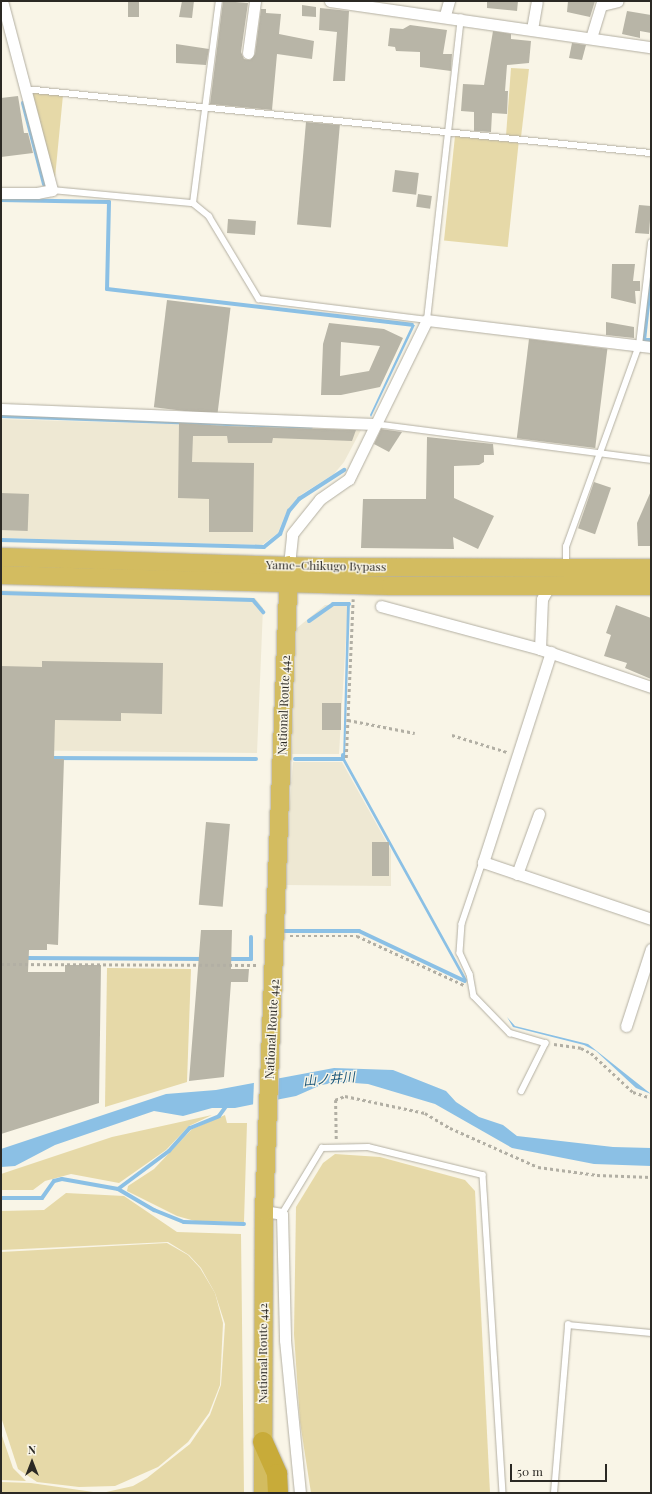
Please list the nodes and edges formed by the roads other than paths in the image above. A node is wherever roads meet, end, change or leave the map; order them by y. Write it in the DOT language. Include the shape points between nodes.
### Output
graph roads {
  1 [pos="2,1"];
  2 [pos="219,1"];
  3 [pos="255,1"];
  4 [pos="330,1"];
  5 [pos="449,1"];
  6 [pos="618,1"];
  7 [pos="537,2"];
  8 [pos="602,3"];
  9 [pos="374,4"];
  10 [pos="444,15"];
  11 [pos="461,18"];
  12 [pos="532,29"];
  13 [pos="591,38"];
  14 [pos="651,48"];
  15 [pos="248,53"];
  16 [pos="25,89"];
  17 [pos="205,108"];
  18 [pos="449,133"];
  19 [pos="651,153"];
  20 [pos="52,190"];
  21 [pos="1,194"];
  22 [pos="193,203"];
  23 [pos="651,243"];
  24 [pos="426,320"];
  25 [pos="639,345"];
  26 [pos="651,347"];
  27 [pos="1,409"];
  28 [pos="375,424"];
  29 [pos="600,454"];
  30 [pos="651,460"];
  31 [pos="1,557"];
  32 [pos="289,565"];
  33 [pos="651,568"];
  34 [pos="558,570"];
  35 [pos="1,575"];
  36 [pos="288,584"];
  37 [pos="651,586"];
  38 [pos="550,588"];
  39 [pos="381,606"];
  40 [pos="545,651"];
  41 [pos="651,687"];
  42 [pos="538,814"];
  43 [pos="483,862"];
  44 [pos="517,874"];
  45 [pos="651,918"];
  46 [pos="651,949"];
  47 [pos="626,1026"];
  48 [pos="522,1092"];
  49 [pos="264,1212"];
  50 [pos="282,1214"];
  51 [pos="651,1333"];
  52 [pos="263,1442"];
  53 [pos="263,1493"];
  54 [pos="278,1493"];
  55 [pos="300,1493"];
  56 [pos="503,1493"];
  57 [pos="554,1493"];
  1 -- 16 [label="street"];
  2 -- 17 [label="lane"];
  3 -- 15 [label="street"];
  4 -- 9 [label="street"];
  5 -- 10 [label="street"];
  6 -- 8 [label="street"];
  7 -- 12 [label="street"];
  8 -- 13 [label="street"];
  9 -- 10 [label="street"];
  10 -- 11 [label="street"];
  11 -- 12 [label="street"];
  11 -- 18 [label="lane"];
  12 -- 13 [label="street"];
  13 -- 14 [label="street"];
  16 -- 17 [label="lane"];
  16 -- 20 [label="street"];
  17 -- 18 [label="lane"];
  17 -- 22 [label="lane"];
  18 -- 19 [label="lane"];
  18 -- 24 [label="lane"];
  20 -- 21 [label="street" via="37,194"];
  20 -- 22 [label="lane"];
  22 -- 24 [label="lane" via="209,216 258,299"];
  23 -- 25 [label="lane"];
  24 -- 25 [label="street"];
  24 -- 28 [label="street"];
  25 -- 26 [label="street"];
  25 -- 29 [label="lane"];
  27 -- 28 [label="street"];
  28 -- 29 [label="lane"];
  28 -- 32 [label="street" via="349,479 320,499 292,534"];
  29 -- 30 [label="lane"];
  29 -- 34 [label="lane"];
  31 -- 32 [label="highway, Yame-Chikugo Bypass"];
  32 -- 34 [label="highway, Yame-Chikugo Bypass"];
  32 -- 36 [label="highway, National Route 442"];
  33 -- 34 [label="highway, Yame-Chikugo Bypass"];
  34 -- 38 [label="street"];
  35 -- 36 [label="highway, Yame-Chikugo Bypass"];
  36 -- 38 [label="highway, Yame-Chikugo Bypass"];
  36 -- 49 [label="highway, National Route 442"];
  37 -- 38 [label="highway, Yame-Chikugo Bypass"];
  38 -- 40 [label="street" via="542,599"];
  39 -- 40 [label="street"];
  40 -- 41 [label="street"];
  40 -- 43 [label="street" via="518,755"];
  42 -- 44 [label="street"];
  43 -- 44 [label="street"];
  43 -- 48 [label="lane" via="460,934 460,953 470,974 474,996 510,1033 546,1043"];
  44 -- 45 [label="street"];
  46 -- 47 [label="street"];
  49 -- 50 [label="street"];
  49 -- 52 [label="highway, National Route 442"];
  50 -- 55 [label="street" via="285,1340"];
  50 -- 56 [label="lane" via="322,1148 368,1147 482,1176"];
  51 -- 57 [label="lane" via="568,1325"];
  52 -- 53 [label="highway, National Route 442"];
  52 -- 54 [label="highway" via="277,1474"];
}
